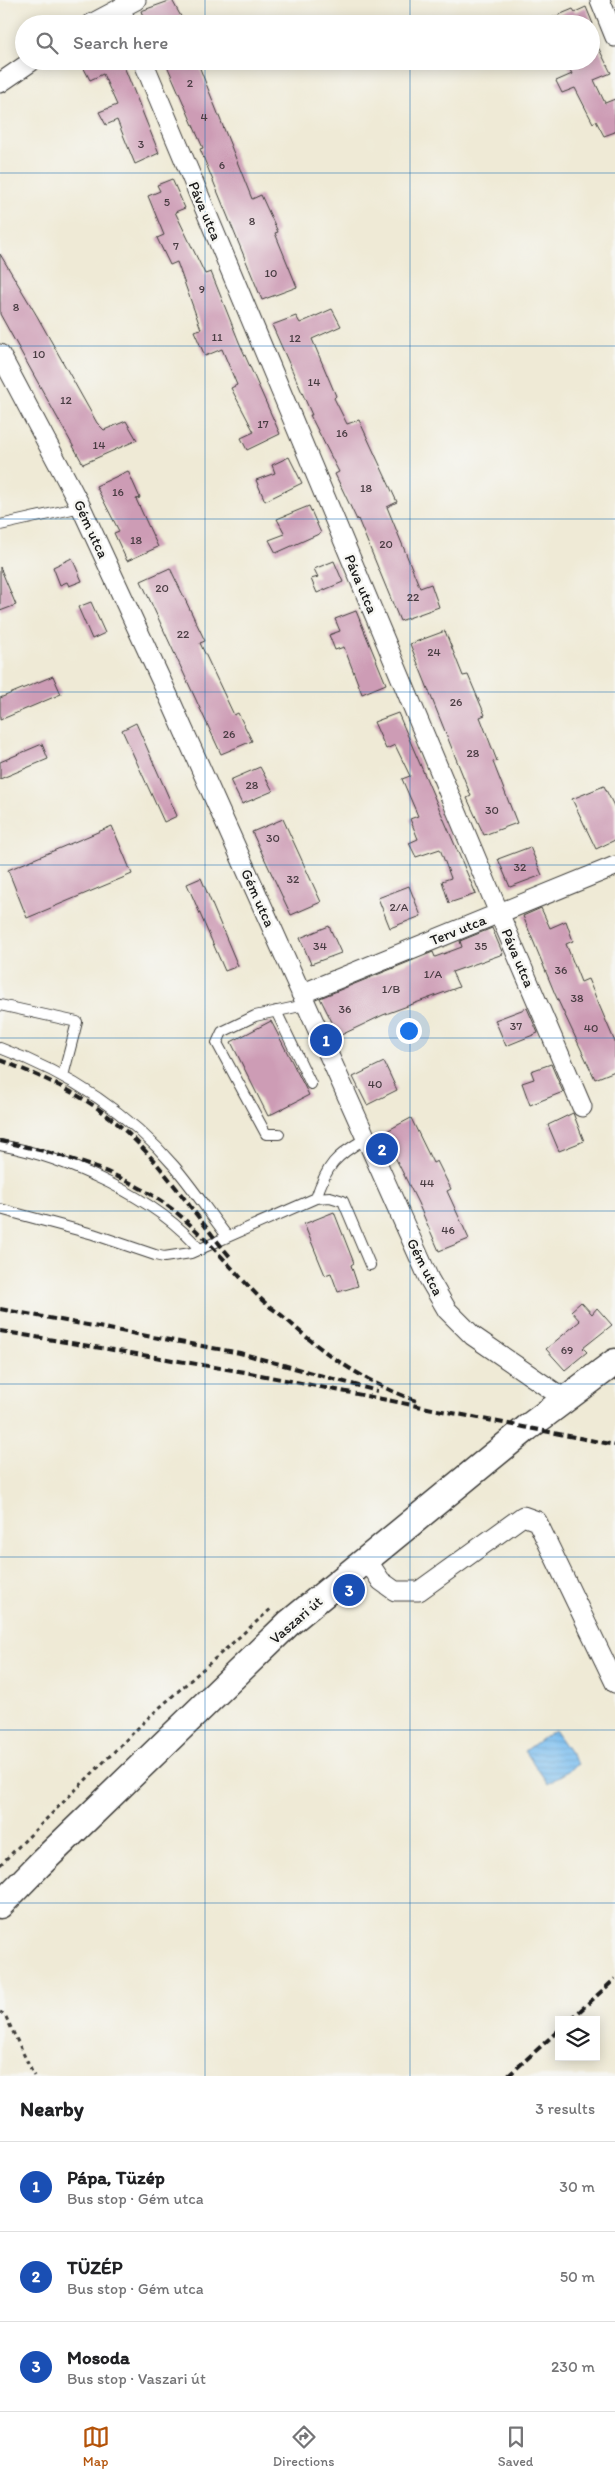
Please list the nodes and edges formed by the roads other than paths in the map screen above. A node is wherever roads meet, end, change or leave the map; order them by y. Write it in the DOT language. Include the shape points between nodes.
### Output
graph roads {
  1 [pos="600,0"];
  2 [pos="128,10"];
  3 [pos="114,15"];
  4 [pos="615,37"];
  5 [pos="19,70"];
  6 [pos="147,70"];
  7 [pos="0,83"];
  8 [pos="0,354"];
  9 [pos="81,507"];
  10 [pos="0,525"];
  11 [pos="615,866"];
  12 [pos="499,913"];
  13 [pos="303,1000"];
  14 [pos="0,1005"];
  15 [pos="276,1011"];
  16 [pos="0,1048"];
  17 [pos="63,1076"];
  18 [pos="311,1084"];
  19 [pos="582,1107"];
  20 [pos="278,1134"];
  21 [pos="365,1139"];
  22 [pos="0,1146"];
  23 [pos="316,1198"];
  24 [pos="0,1209"];
  25 [pos="227,1236"];
  26 [pos="200,1250"];
  27 [pos="370,1266"];
  28 [pos="615,1362"];
  29 [pos="566,1400"];
  30 [pos="367,1560"];
  31 [pos="615,1683"];
  32 [pos="0,1905"];
  1 -- 4 [label="street"];
  2 -- 3 [label="street"];
  5 -- 7 [label="street"];
  6 -- 12 [label="street, Páva utca"];
  8 -- 9 [label="street, Gém utca"];
  9 -- 10 [label="lane"];
  9 -- 13 [label="street, Gém utca" via="168,693"];
  11 -- 12 [label="street, Terv utca"];
  12 -- 13 [label="street, Terv utca"];
  12 -- 19 [label="street, Páva utca"];
  13 -- 15 [label="lane"];
  13 -- 21 [label="street, Gém utca"];
  14 -- 17 [label="lane" via="77,1022"];
  15 -- 18 [label="lane"];
  15 -- 20 [label="lane" via="256,1016 222,1032 218,1043 266,1134"];
  16 -- 17 [label="lane"];
  17 -- 25 [label="lane" via="101,1098 135,1125 174,1166"];
  21 -- 23 [label="lane" via="334,1160"];
  21 -- 29 [label="street, Gém utca" via="429,1279 447,1310 480,1342"];
  22 -- 26 [label="lane" via="72,1165 108,1181 161,1214"];
  23 -- 25 [label="lane"];
  23 -- 27 [label="lane" via="330,1197 343,1201"];
  24 -- 26 [label="lane" via="164,1257"];
  25 -- 26 [label="lane"];
  28 -- 29 [label="main road, Vaszari út"];
  29 -- 30 [label="main road, Vaszari út" via="527,1428"];
  30 -- 31 [label="street" via="381,1581 395,1591 419,1591 523,1516 537,1521"];
  30 -- 32 [label="main road, Vaszari út" via="289,1624"];
}
